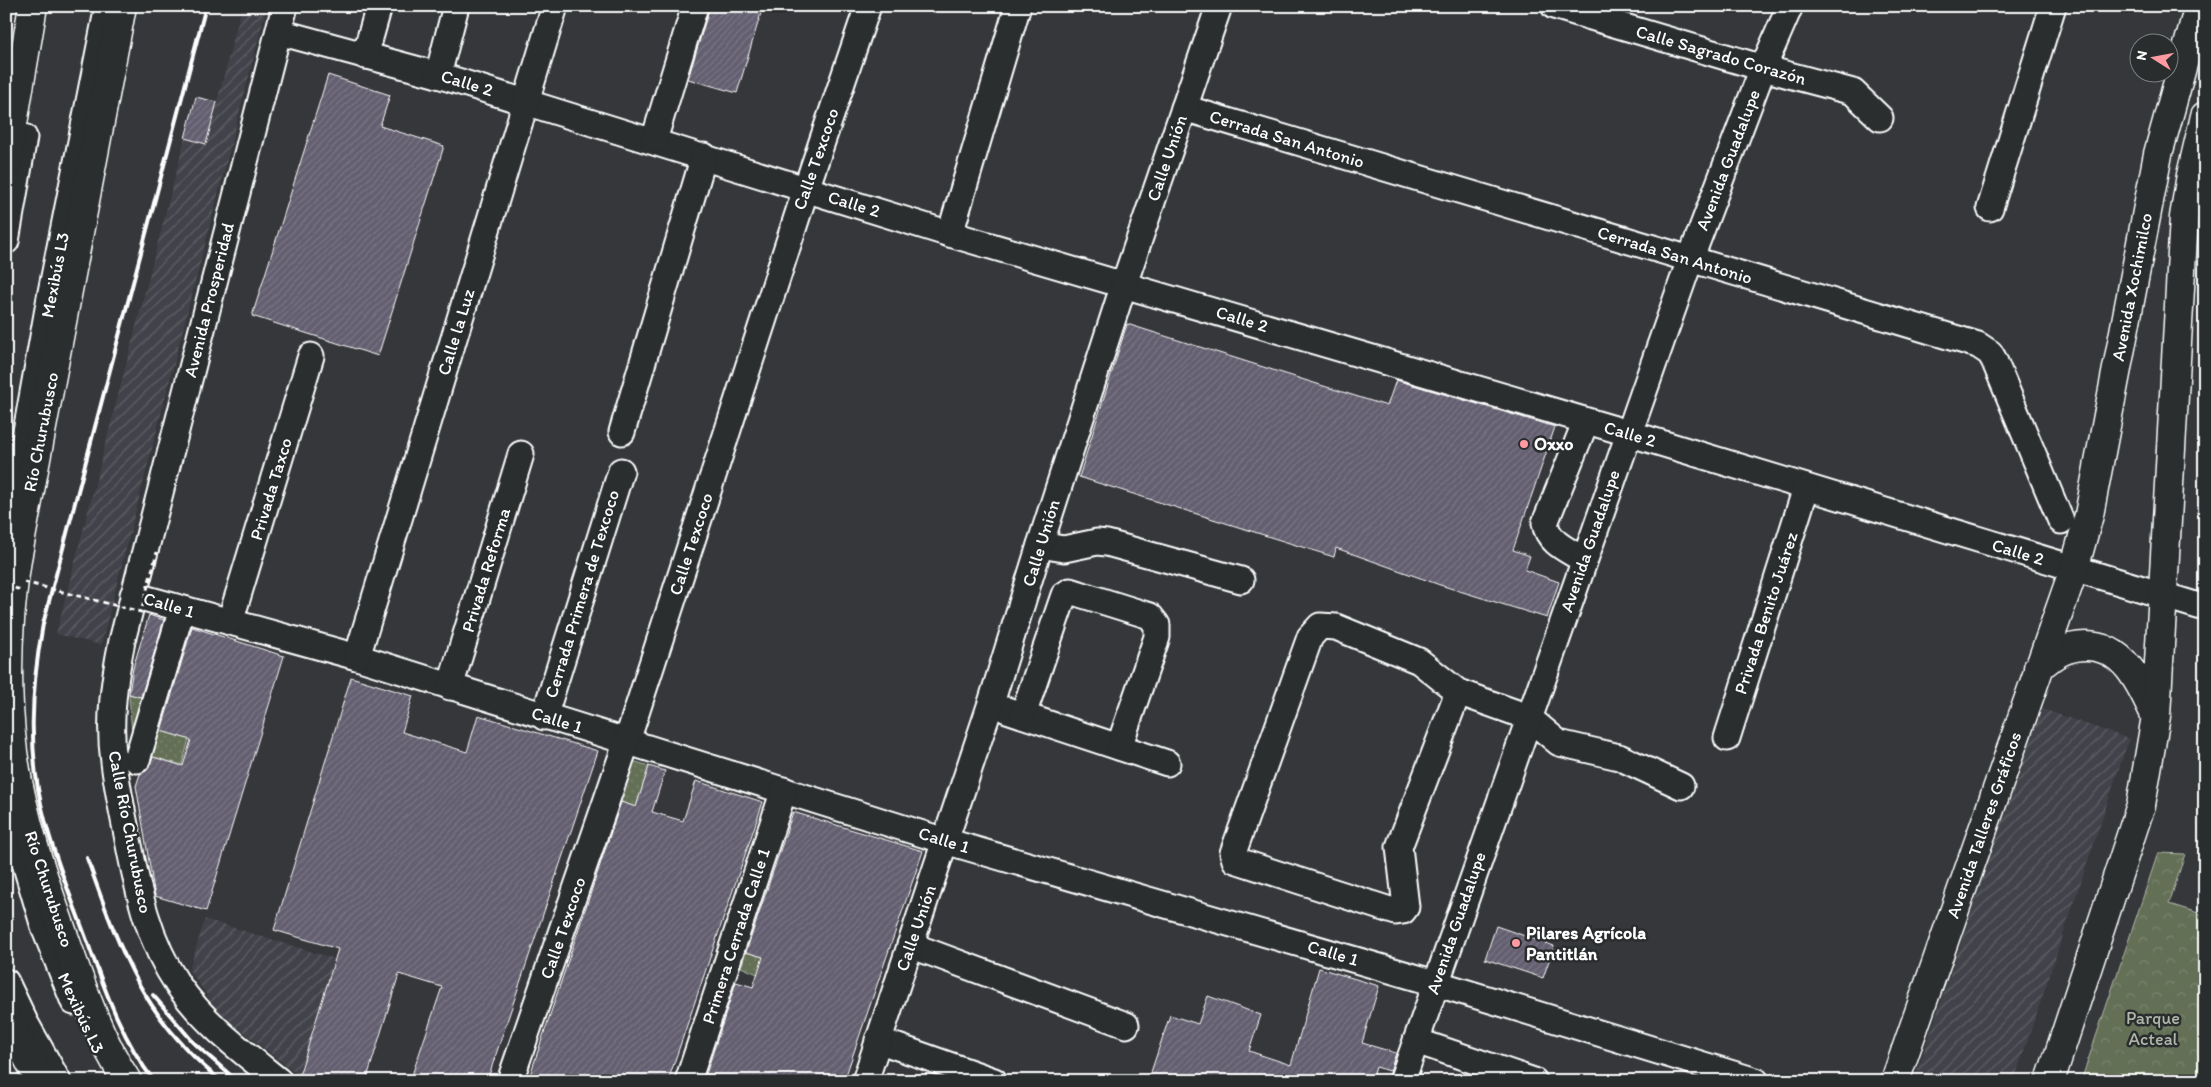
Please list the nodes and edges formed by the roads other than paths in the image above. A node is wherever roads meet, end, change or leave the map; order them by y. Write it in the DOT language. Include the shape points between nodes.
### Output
graph roads {
  1 [pos="33,6"];
  2 [pos="45,6"];
  3 [pos="108,6"];
  4 [pos="122,6"];
  5 [pos="285,6"];
  6 [pos="379,6"];
  7 [pos="456,6"];
  8 [pos="555,6"];
  9 [pos="695,6"];
  10 [pos="868,6"];
  11 [pos="1218,6"];
  12 [pos="1554,6"];
  13 [pos="1790,6"];
  14 [pos="2053,6"];
  15 [pos="2199,6"];
  16 [pos="1017,9"];
  17 [pos="279,32"];
  18 [pos="365,56"];
  19 [pos="1763,68"];
  20 [pos="438,75"];
  21 [pos="527,101"];
  22 [pos="1184,108"];
  23 [pos="2205,116"];
  24 [pos="1880,118"];
  25 [pos="654,140"];
  26 [pos="704,156"];
  27 [pos="6,165"];
  28 [pos="806,189"];
  29 [pos="1990,208"];
  30 [pos="950,234"];
  31 [pos="6,241"];
  32 [pos="1690,260"];
  33 [pos="1124,284"];
  34 [pos="311,356"];
  35 [pos="1586,422"];
  36 [pos="622,432"];
  37 [pos="1628,433"];
  38 [pos="521,454"];
  39 [pos="621,471"];
  40 [pos="1806,488"];
  41 [pos="2061,521"];
  42 [pos="6,544"];
  43 [pos="1040,545"];
  44 [pos="1584,560"];
  45 [pos="2074,569"];
  46 [pos="1241,580"];
  47 [pos="133,594"];
  48 [pos="2164,596"];
  49 [pos="2205,608"];
  50 [pos="182,609"];
  51 [pos="230,622"];
  52 [pos="357,658"];
  53 [pos="2038,668"];
  54 [pos="450,686"];
  55 [pos="1458,692"];
  56 [pos="992,702"];
  57 [pos="1023,714"];
  58 [pos="2156,716"];
  59 [pos="544,717"];
  60 [pos="1528,717"];
  61 [pos="1727,738"];
  62 [pos="627,741"];
  63 [pos="1119,747"];
  64 [pos="136,760"];
  65 [pos="1167,763"];
  66 [pos="1681,786"];
  67 [pos="784,790"];
  68 [pos="6,799"];
  69 [pos="945,841"];
  70 [pos="910,945"];
  71 [pos="6,982"];
  72 [pos="1435,983"];
  73 [pos="6,1017"];
  74 [pos="1126,1024"];
  75 [pos="878,1040"];
  76 [pos="1416,1041"];
  77 [pos="40,1081"];
  78 [pos="58,1081"];
  79 [pos="117,1081"];
  80 [pos="127,1081"];
  81 [pos="279,1081"];
  82 [pos="510,1081"];
  83 [pos="688,1081"];
  84 [pos="865,1081"];
  85 [pos="994,1081"];
  86 [pos="1402,1081"];
  87 [pos="1534,1081"];
  88 [pos="1756,1081"];
  89 [pos="1895,1081"];
  90 [pos="2050,1081"];
  1 -- 27 [label="main road"];
  2 -- 31 [label="street"];
  3 -- 42 [label="street, Mexibús L3" via="51,292"];
  4 -- 80 [label="main road, Río Churubusco" via="17,559 8,652 13,753 33,842 92,1017"];
  5 -- 17 [label="street, Avenida Prosperidad"];
  6 -- 18 [label="street"];
  7 -- 20 [label="street"];
  8 -- 21 [label="street, Calle la Luz"];
  9 -- 25 [label="street"];
  10 -- 28 [label="street, Calle Texcoco"];
  11 -- 22 [label="street, Calle Unión"];
  12 -- 19 [label="street, Calle Sagrado Corazón"];
  13 -- 19 [label="street, Avenida Guadalupe"];
  14 -- 29 [label="street"];
  15 -- 45 [label="main road, Avenida Xochimilco" via="2158,154 2089,515"];
  16 -- 30 [label="street"];
  17 -- 18 [label="street, Calle 2"];
  17 -- 47 [label="street, Avenida Prosperidad"];
  18 -- 20 [label="street, Calle 2"];
  19 -- 24 [label="street, Calle Sagrado Corazón" via="1856,93"];
  19 -- 32 [label="street, Avenida Guadalupe"];
  20 -- 21 [label="street, Calle 2"];
  21 -- 25 [label="street, Calle 2"];
  21 -- 52 [label="street, Calle la Luz"];
  22 -- 32 [label="street, Cerrada San Antonio"];
  22 -- 33 [label="street, Calle Unión"];
  23 -- 48 [label="main road" via="2190,175 2183,226"];
  25 -- 26 [label="street, Calle 2"];
  26 -- 28 [label="street, Calle 2"];
  26 -- 36 [label="street"];
  28 -- 30 [label="street, Calle 2"];
  28 -- 62 [label="street, Calle Texcoco"];
  30 -- 33 [label="street, Calle 2"];
  32 -- 37 [label="street, Avenida Guadalupe"];
  32 -- 41 [label="street, Cerrada San Antonio" via="1985,348 1994,360"];
  33 -- 35 [label="street, Calle 2"];
  33 -- 43 [label="street, Calle Unión"];
  34 -- 51 [label="street, Privada Taxco"];
  35 -- 37 [label="street, Calle 2"];
  35 -- 44 [label="street" via="1546,523 1546,532 1552,540"];
  37 -- 40 [label="street, Calle 2"];
  37 -- 44 [label="street, Avenida Guadalupe"];
  38 -- 54 [label="street, Privada Reforma"];
  39 -- 59 [label="street, Cerrada Primera de Texcoco"];
  40 -- 45 [label="street, Calle 2"];
  40 -- 61 [label="street, Privada Benito Juárez"];
  43 -- 46 [label="street" via="1064,549 1107,543"];
  43 -- 56 [label="street, Calle Unión"];
  44 -- 60 [label="street, Avenida Guadalupe"];
  45 -- 48 [label="street, Calle 2"];
  45 -- 53 [label="main road, Avenida Talleres Gráficos"];
  47 -- 50 [label="street, Calle 1"];
  47 -- 81 [label="street, Calle Río Churubusco" via="116,670 112,730 114,760 141,905 163,960 192,1003 222,1035"];
  48 -- 49 [label="street, Calle 2"];
  48 -- 58 [label="main road"];
  50 -- 51 [label="street, Calle 1"];
  50 -- 64 [label="street"];
  51 -- 52 [label="street, Calle 1"];
  52 -- 54 [label="street, Calle 1"];
  53 -- 58 [label="main road" via="2060,651 2076,646 2108,650 2124,660"];
  53 -- 89 [label="main road, Avenida Talleres Gráficos"];
  54 -- 59 [label="street, Calle 1"];
  55 -- 55 [label="street" via="1399,847 1406,907 1403,911 1396,912 1235,860 1233,853 1310,637 1320,626 1336,627 1419,661"];
  55 -- 60 [label="street"];
  56 -- 57 [label="street"];
  56 -- 69 [label="street, Calle Unión"];
  57 -- 63 [label="street"];
  57 -- 63 [label="street" via="1064,595 1070,591 1150,616 1157,625 1157,638"];
  58 -- 90 [label="main road" via="2141,805"];
  59 -- 62 [label="street, Calle 1"];
  60 -- 66 [label="street" via="1559,743 1619,757"];
  60 -- 72 [label="street, Avenida Guadalupe"];
  62 -- 67 [label="street, Calle 1"];
  62 -- 82 [label="street, Calle Texcoco"];
  63 -- 65 [label="street"];
  67 -- 69 [label="street, Calle 1"];
  67 -- 83 [label="street, Primera Cerrada Calle 1"];
  68 -- 79 [label="street, Mexibús L3" via="44,926 90,1039"];
  69 -- 70 [label="street, Calle Unión"];
  69 -- 72 [label="street, Calle 1"];
  70 -- 74 [label="street"];
  70 -- 75 [label="street, Calle Unión"];
  71 -- 78 [label="street"];
  72 -- 76 [label="street, Avenida Guadalupe"];
  72 -- 88 [label="street, Calle 1"];
  73 -- 77 [label="main road"];
  75 -- 84 [label="street, Calle Unión"];
  75 -- 85 [label="street"];
  76 -- 86 [label="street, Avenida Guadalupe"];
  76 -- 87 [label="street"];
}
